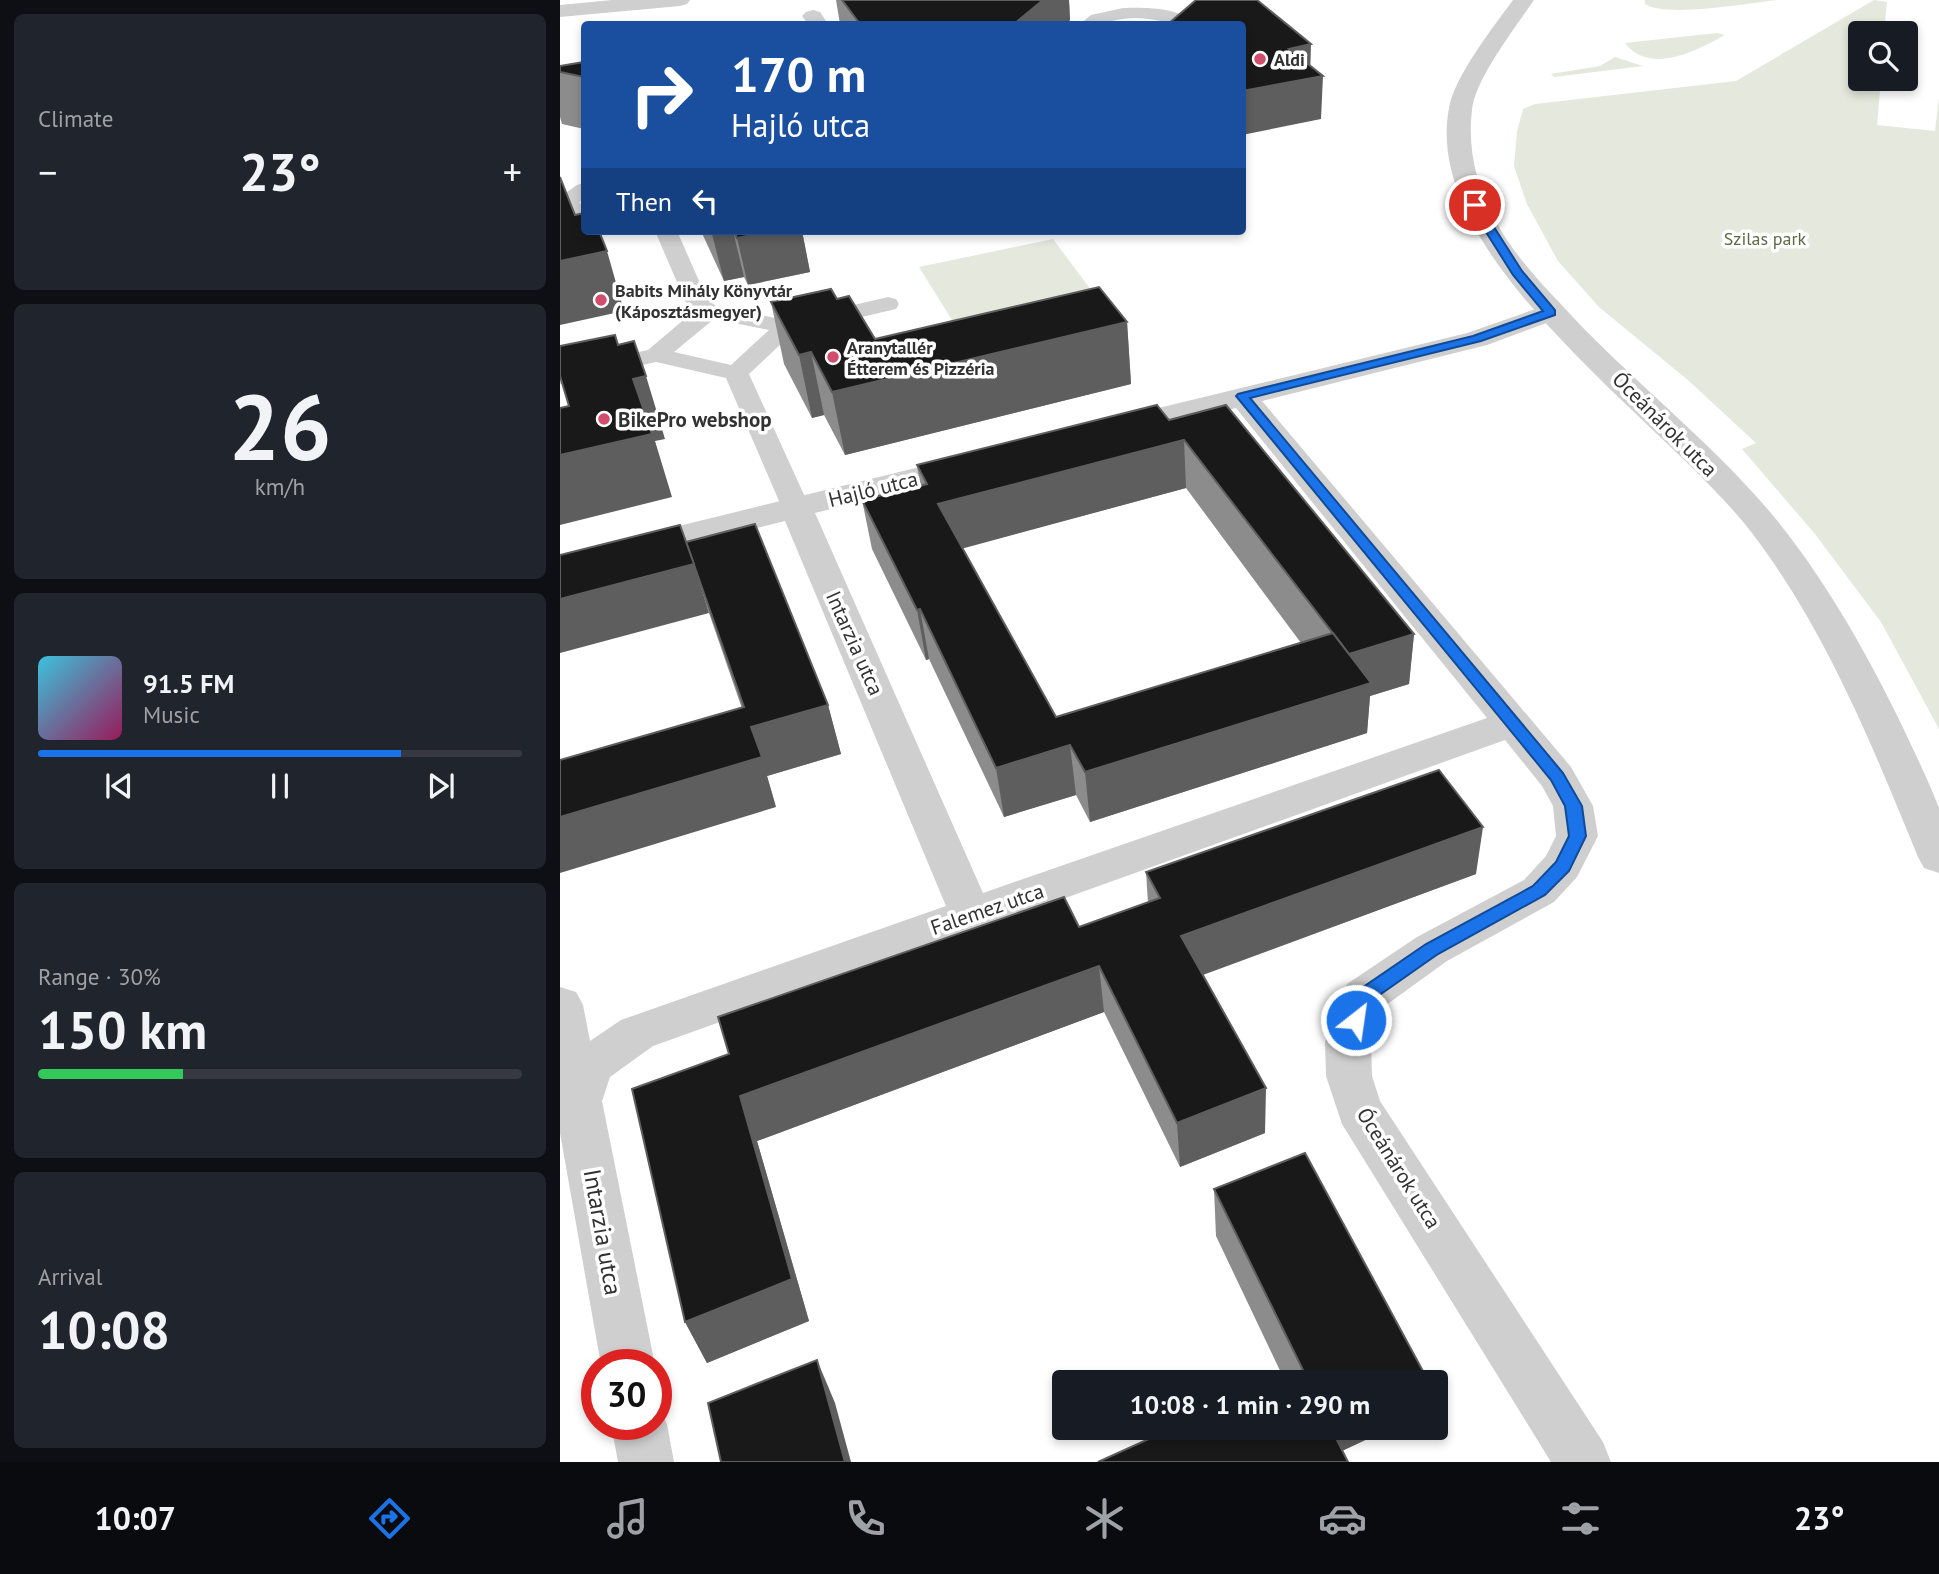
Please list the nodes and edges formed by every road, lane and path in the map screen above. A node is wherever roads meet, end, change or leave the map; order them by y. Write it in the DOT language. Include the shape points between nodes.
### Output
graph roads {
  1 [pos="680,0"];
  2 [pos="1521,2"];
  3 [pos="560,11"];
  4 [pos="1152,20"];
  5 [pos="1093,21"];
  6 [pos="1182,21"];
  7 [pos="581,191"];
  8 [pos="560,206"];
  9 [pos="581,210"];
  10 [pos="668,235"];
  11 [pos="888,304"];
  12 [pos="709,311"];
  13 [pos="1550,312"];
  14 [pos="787,327"];
  15 [pos="656,355"];
  16 [pos="736,373"];
  17 [pos="560,377"];
  18 [pos="1242,396"];
  19 [pos="1087,436"];
  20 [pos="996,459"];
  21 [pos="796,508"];
  22 [pos="560,566"];
  23 [pos="1513,723"];
  24 [pos="1939,857"];
  25 [pos="971,915"];
  26 [pos="560,1005"];
  27 [pos="579,1099"];
  28 [pos="625,1349"];
  29 [pos="642,1440"];
  30 [pos="646,1462"];
  31 [pos="1583,1462"];
  1 -- 3 [label="street"];
  2 -- 13 [label="street, Óceánárok utca" via="1460,107 1458,161 1465,187 1484,222 1517,273"];
  4 -- 5 [label="street" via="1130,12"];
  4 -- 6 [label="street"];
  7 -- 8 [label="street"];
  8 -- 9 [label="street"];
  10 -- 12 [label="street" via="697,303"];
  11 -- 14 [label="street"];
  12 -- 14 [label="street"];
  12 -- 15 [label="street"];
  13 -- 18 [label="street" via="1477,339"];
  13 -- 24 [label="street, Óceánárok utca" via="1762,524 1822,613 1885,731"];
  14 -- 16 [label="street"];
  15 -- 16 [label="street"];
  15 -- 17 [label="street"];
  16 -- 21 [label="street, Intarzia utca"];
  18 -- 19 [label="street"];
  18 -- 23 [label="street, Óceánárok utca"];
  20 -- 21 [label="street, Hajló utca"];
  21 -- 22 [label="street, Hajló utca"];
  21 -- 25 [label="street, Intarzia utca"];
  23 -- 25 [label="street, Falemez utca"];
  23 -- 31 [label="street, Óceánárok utca" via="1557,777 1573,806 1577,836 1563,866 1539,891 1432,949 1363,997 1348,1042 1349,1076 1359,1109"];
  25 -- 27 [label="street, Falemez utca" via="637,1032 591,1065"];
  26 -- 27 [label="street"];
  27 -- 28 [label="street, Intarzia utca"];
  29 -- 30 [label="street"];
}
